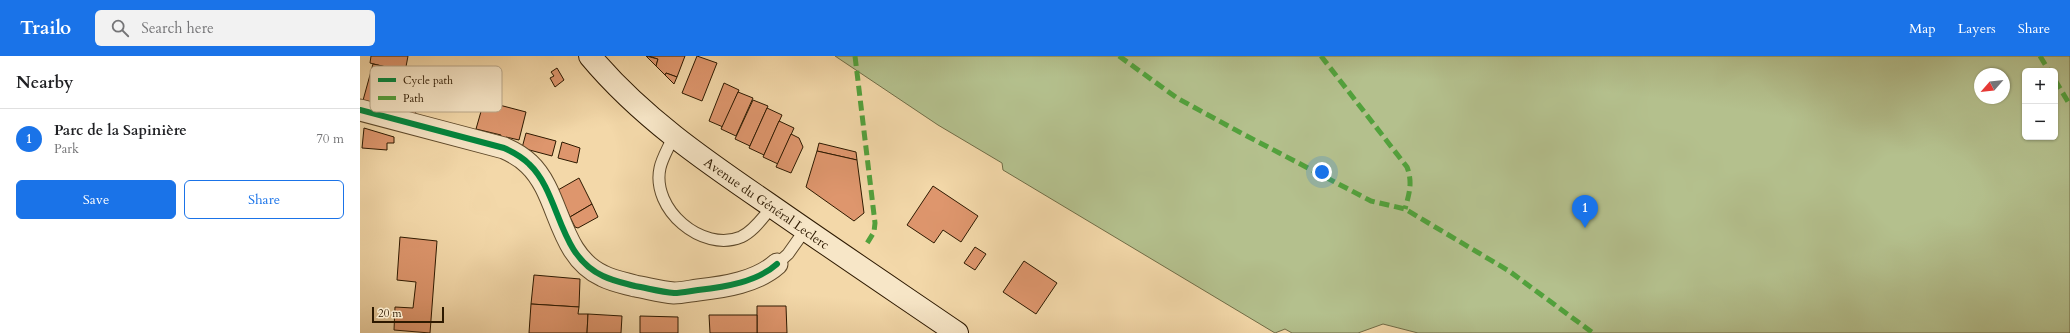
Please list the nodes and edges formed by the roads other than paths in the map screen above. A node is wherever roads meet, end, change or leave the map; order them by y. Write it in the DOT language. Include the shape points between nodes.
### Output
graph roads {
  1 [pos="590,56"];
  2 [pos="360,110"];
  3 [pos="673,137"];
  4 [pos="772,207"];
  5 [pos="805,230"];
  6 [pos="777,264"];
  7 [pos="957,333"];
  1 -- 3 [label="main road, Avenue du Général Leclerc"];
  2 -- 6 [label="street" via="504,148 517,155 530,164 539,175 575,251 586,264 602,276 674,293 758,277 769,272"];
  3 -- 4 [label="main road, Avenue du Général Leclerc"];
  3 -- 4 [label="lane" via="660,168 660,182 667,206 685,227 708,238 729,240 749,232"];
  4 -- 5 [label="main road, Avenue du Général Leclerc"];
  5 -- 6 [label="lane" via="788,254"];
  5 -- 7 [label="main road, Avenue du Général Leclerc"];
}
